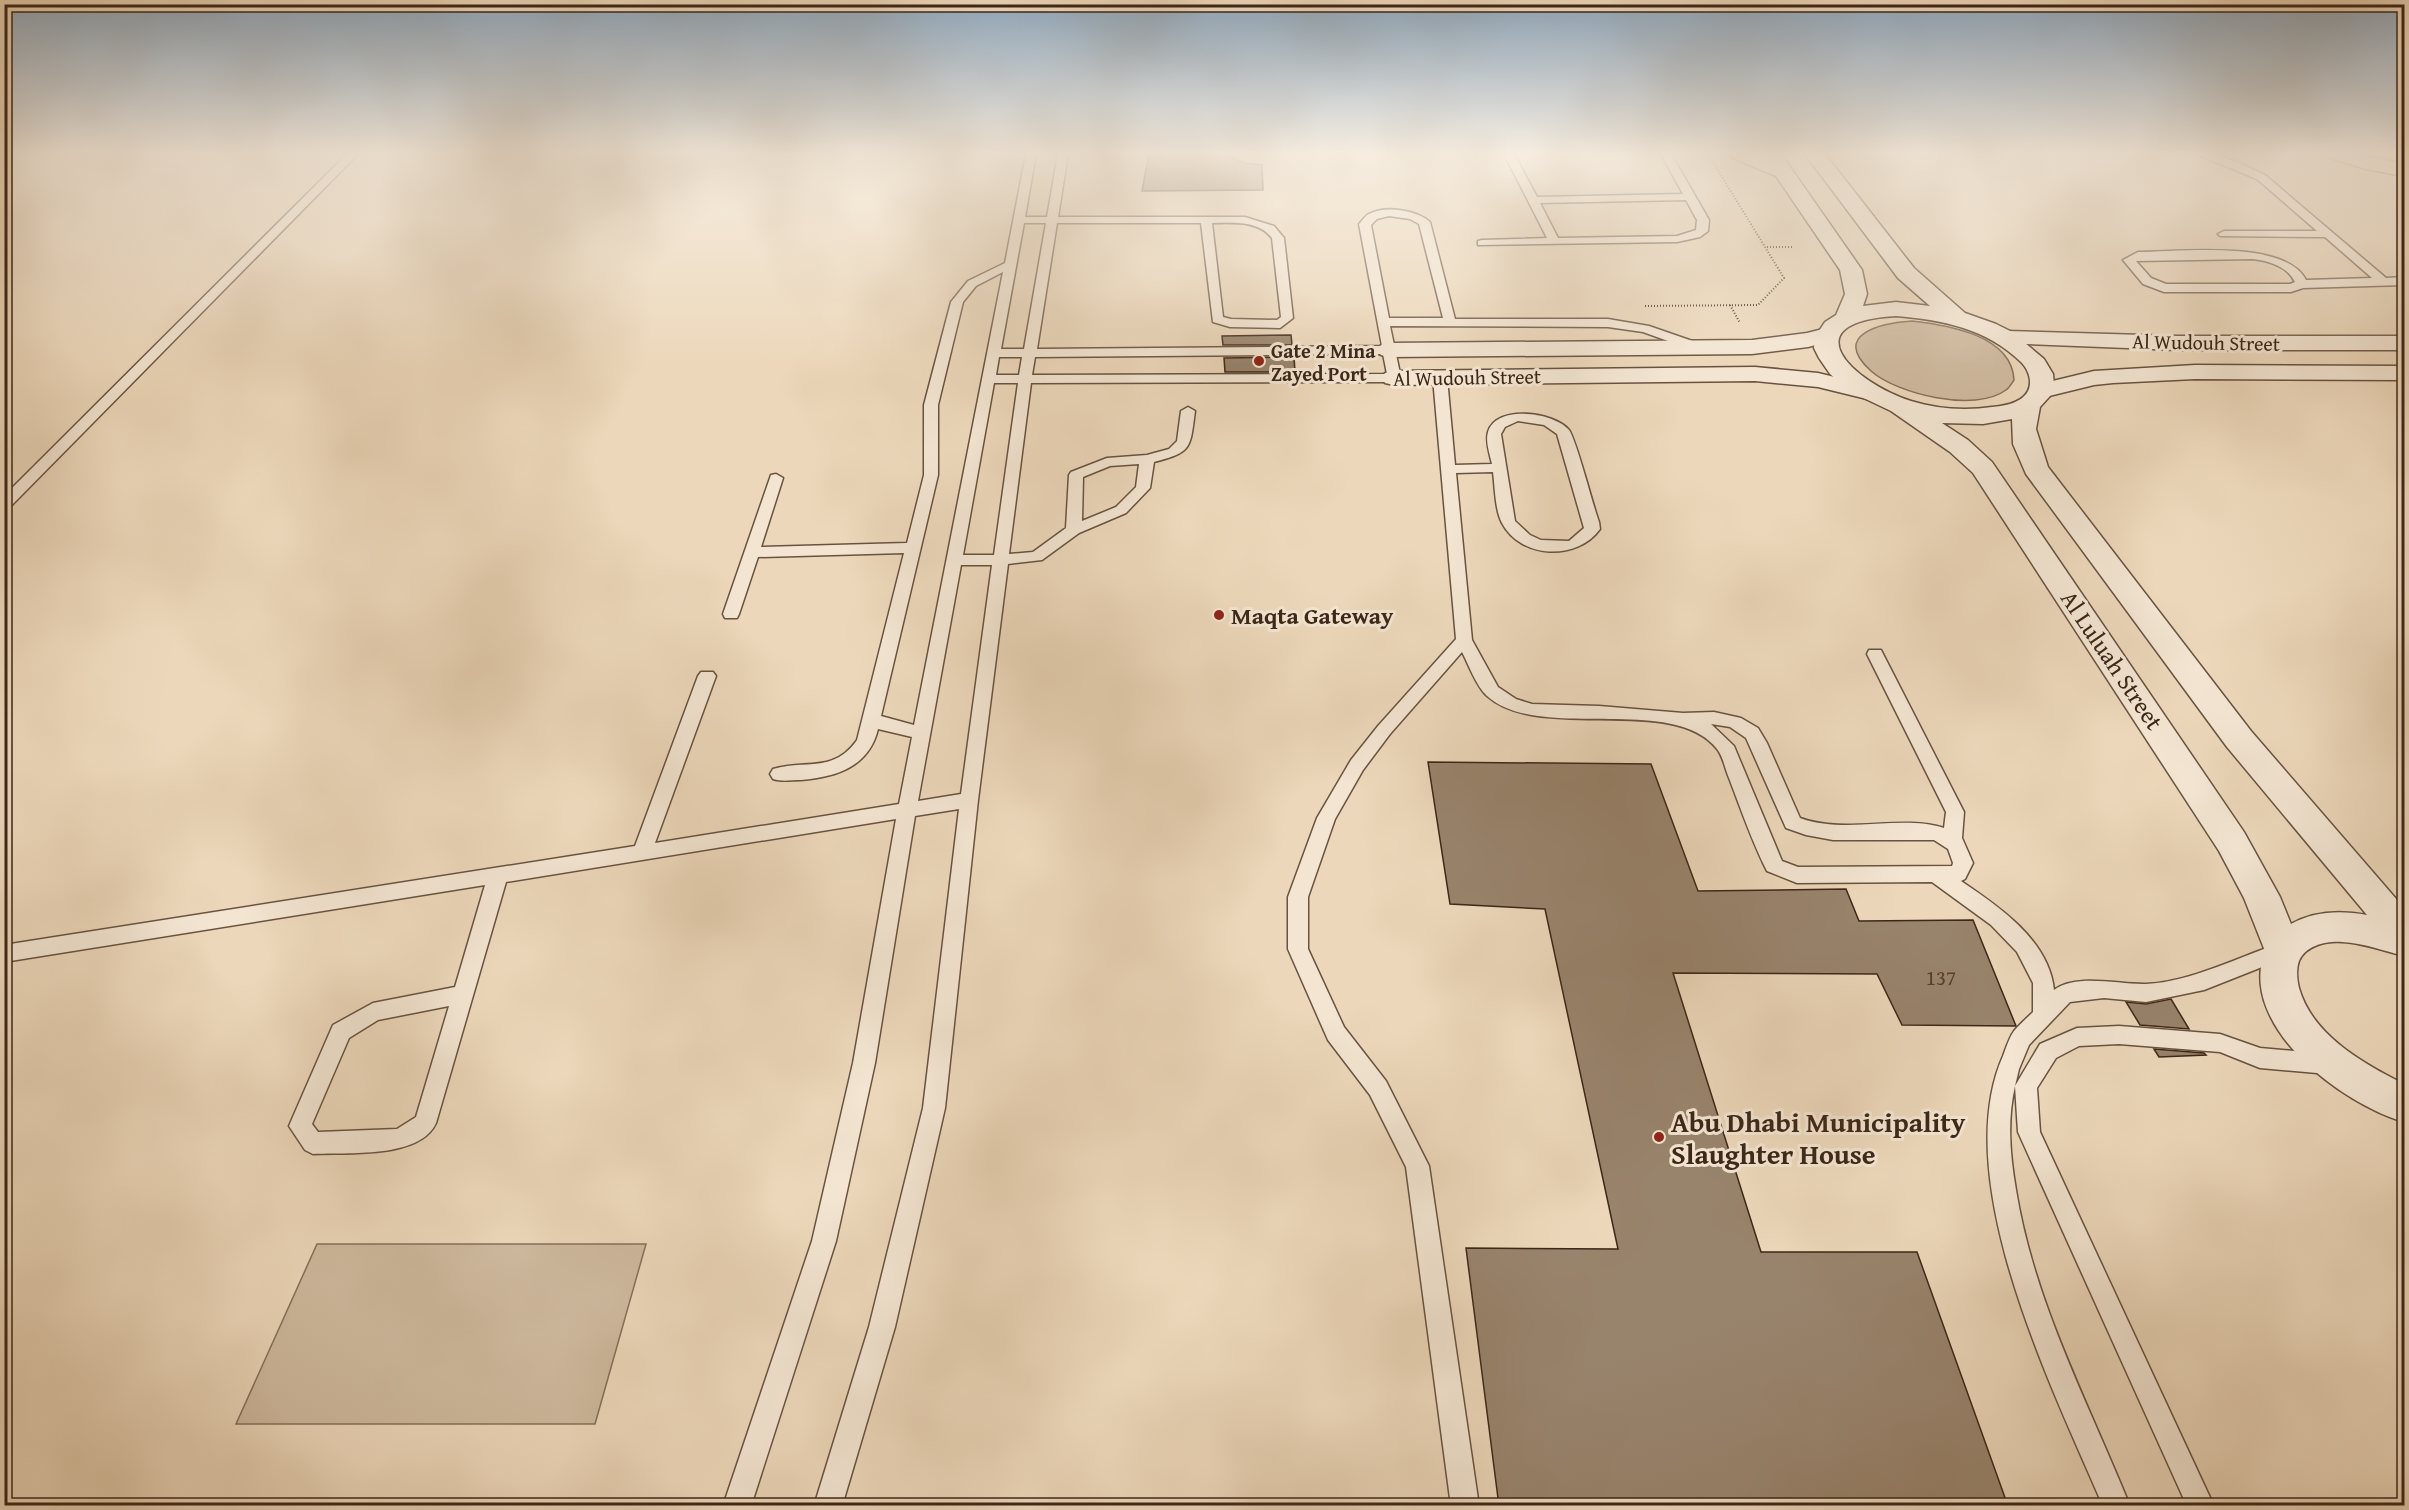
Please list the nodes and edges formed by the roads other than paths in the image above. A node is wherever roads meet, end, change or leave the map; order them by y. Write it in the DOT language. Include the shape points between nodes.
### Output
graph roads {
  1 [pos="283,224"];
  2 [pos="1017,224"];
  3 [pos="1051,224"];
  4 [pos="1206,224"];
  5 [pos="1259,224"];
  6 [pos="1365,224"];
  7 [pos="1425,224"];
  8 [pos="1546,224"];
  9 [pos="1703,224"];
  10 [pos="1820,224"];
  11 [pos="1869,224"];
  12 [pos="2317,224"];
  13 [pos="2224,234"];
  14 [pos="2328,234"];
  15 [pos="1554,241"];
  16 [pos="1482,243"];
  17 [pos="1009,266"];
  18 [pos="2404,281"];
  19 [pos="2385,282"];
  20 [pos="2302,284"];
  21 [pos="1847,317"];
  22 [pos="1956,318"];
  23 [pos="1384,322"];
  24 [pos="1450,322"];
  25 [pos="1827,335"];
  26 [pos="2007,338"];
  27 [pos="2404,344"];
  28 [pos="1696,347"];
  29 [pos="1389,350"];
  30 [pos="1029,353"];
  31 [pos="993,354"];
  32 [pos="2404,373"];
  33 [pos="1394,378"];
  34 [pos="1440,378"];
  35 [pos="988,379"];
  36 [pos="1025,379"];
  37 [pos="2035,398"];
  38 [pos="1885,399"];
  39 [pos="1188,411"];
  40 [pos="1147,459"];
  41 [pos="1499,468"];
  42 [pos="1449,469"];
  43 [pos="776,478"];
  44 [pos="4,505"];
  45 [pos="1074,530"];
  46 [pos="913,548"];
  47 [pos="752,552"];
  48 [pos="954,560"];
  49 [pos="1002,560"];
  50 [pos="731,614"];
  51 [pos="1464,640"];
  52 [pos="1875,654"];
  53 [pos="707,676"];
  54 [pos="1683,719"];
  55 [pos="872,720"];
  56 [pos="922,733"];
  57 [pos="779,774"];
  58 [pos="969,800"];
  59 [pos="907,810"];
  60 [pos="1952,840"];
  61 [pos="644,850"];
  62 [pos="498,875"];
  63 [pos="1937,875"];
  64 [pos="2404,933"];
  65 [pos="2404,941"];
  66 [pos="2283,950"];
  67 [pos="4,954"];
  68 [pos="463,994"];
  69 [pos="2044,1016"];
  70 [pos="2335,1065"];
  71 [pos="2369,1088"];
  72 [pos="2404,1104"];
  73 [pos="2404,1123"];
  74 [pos="737,1506"];
  75 [pos="828,1506"];
  76 [pos="1466,1506"];
  77 [pos="2117,1506"];
  78 [pos="2201,1506"];
  1 -- 44 [label="lane"];
  2 -- 17 [label="lane"];
  3 -- 30 [label="lane"];
  4 -- 5 [label="lane" via="1217,319 1280,324 1287,318 1278,238 1270,228"];
  6 -- 23 [label="lane"];
  7 -- 24 [label="lane"];
  8 -- 15 [label="lane"];
  9 -- 15 [label="lane" via="1696,235 1688,238"];
  10 -- 21 [label="street" via="1851,270 1856,294"];
  11 -- 22 [label="street" via="1906,273"];
  12 -- 14 [label="lane"];
  13 -- 14 [label="lane"];
  14 -- 19 [label="lane"];
  15 -- 16 [label="lane"];
  17 -- 31 [label="lane"];
  17 -- 46 [label="lane" via="973,282 957,302 931,405 932,468"];
  18 -- 19 [label="lane"];
  19 -- 20 [label="lane"];
  20 -- 20 [label="lane" via="2285,266 2259,256 2138,256 2129,260 2147,281 2164,288 2291,288"];
  21 -- 22 [label="street" via="1896,309"];
  21 -- 25 [label="street"];
  22 -- 26 [label="street"];
  23 -- 24 [label="lane"];
  23 -- 29 [label="lane"];
  24 -- 28 [label="lane" via="1608,323 1645,329"];
  25 -- 28 [label="street, Al Wudouh Street" via="1752,347"];
  25 -- 38 [label="street, Al Luluah Street" via="1826,349 1833,364 1848,379"];
  26 -- 27 [label="street, Al Wudouh Street"];
  26 -- 37 [label="street, Al Luluah Street" via="2037,365 2042,378"];
  28 -- 29 [label="street, Al Wudouh Street"];
  29 -- 30 [label="lane, Al Wudouh Street"];
  29 -- 33 [label="lane"];
  30 -- 31 [label="lane, Al Wudouh Street"];
  30 -- 36 [label="lane"];
  31 -- 35 [label="lane"];
  32 -- 37 [label="street, Al Wudouh Street" via="2195,372 2094,378"];
  33 -- 34 [label="street, Al Wudouh Street"];
  33 -- 36 [label="lane, Al Wudouh Street"];
  34 -- 38 [label="street, Al Wudouh Street" via="1755,374 1818,380"];
  34 -- 42 [label="lane"];
  35 -- 36 [label="lane, Al Wudouh Street"];
  35 -- 48 [label="lane"];
  36 -- 49 [label="lane"];
  37 -- 38 [label="street, Al Wudouh Street" via="2011,412 1987,417 1928,413"];
  37 -- 64 [label="street, Al Luluah Street" via="2022,420 2035,468 2239,739"];
  38 -- 66 [label="street, Al Luluah Street" via="1959,446 1983,468 2232,842 2262,897"];
  39 -- 40 [label="lane" via="1184,442 1174,452"];
  40 -- 45 [label="lane" via="1143,488 1121,510"];
  40 -- 45 [label="lane" via="1107,462 1076,475"];
  41 -- 41 [label="lane" via="1508,521 1519,535 1554,547 1575,544 1588,535 1591,522 1563,432 1557,426 1528,417 1501,423 1494,434"];
  41 -- 42 [label="lane"];
  42 -- 51 [label="lane"];
  43 -- 47 [label="lane"];
  45 -- 49 [label="lane" via="1037,557"];
  46 -- 47 [label="lane"];
  46 -- 55 [label="lane"];
  47 -- 50 [label="lane"];
  48 -- 49 [label="lane"];
  48 -- 56 [label="lane"];
  49 -- 58 [label="lane"];
  51 -- 54 [label="lane" via="1492,691 1510,703 1532,710"];
  51 -- 76 [label="lane" via="1384,730 1357,765 1326,818 1298,897 1298,949 1336,1033 1378,1088 1417,1166"];
  52 -- 60 [label="lane" via="1955,812"];
  53 -- 61 [label="lane"];
  54 -- 60 [label="lane" via="1735,722 1752,733 1793,823 1808,830 1933,832"];
  54 -- 63 [label="lane" via="1707,730 1725,746 1774,866 1797,875"];
  55 -- 56 [label="lane"];
  55 -- 57 [label="lane" via="862,749 847,762 826,770"];
  56 -- 59 [label="lane"];
  58 -- 59 [label="lane"];
  58 -- 75 [label="lane" via="934,1108 882,1327"];
  59 -- 61 [label="lane"];
  59 -- 74 [label="lane" via="864,1063 824,1241"];
  60 -- 63 [label="lane" via="1963,863 1958,874"];
  61 -- 62 [label="lane"];
  62 -- 67 [label="lane"];
  62 -- 68 [label="lane"];
  63 -- 69 [label="lane" via="1985,908 2021,940 2043,980"];
  65 -- 66 [label="street" via="2372,931 2333,927 2302,934"];
  66 -- 69 [label="lane" via="2204,981 2146,993 2104,989 2064,994"];
  66 -- 70 [label="street" via="2276,973 2283,1002 2304,1034"];
  68 -- 68 [label="lane" via="425,1123 401,1139 313,1143 300,1126 340,1032 373,1012"];
  69 -- 77 [label="lane" via="2021,1039 2008,1069 1999,1107 1999,1156 2010,1228 2043,1335"];
  70 -- 71 [label="street"];
  70 -- 78 [label="lane" via="2260,1058 2220,1043 2119,1035 2078,1037 2048,1051 2026,1086 2030,1132"];
  71 -- 72 [label="street"];
  71 -- 73 [label="street"];
}
